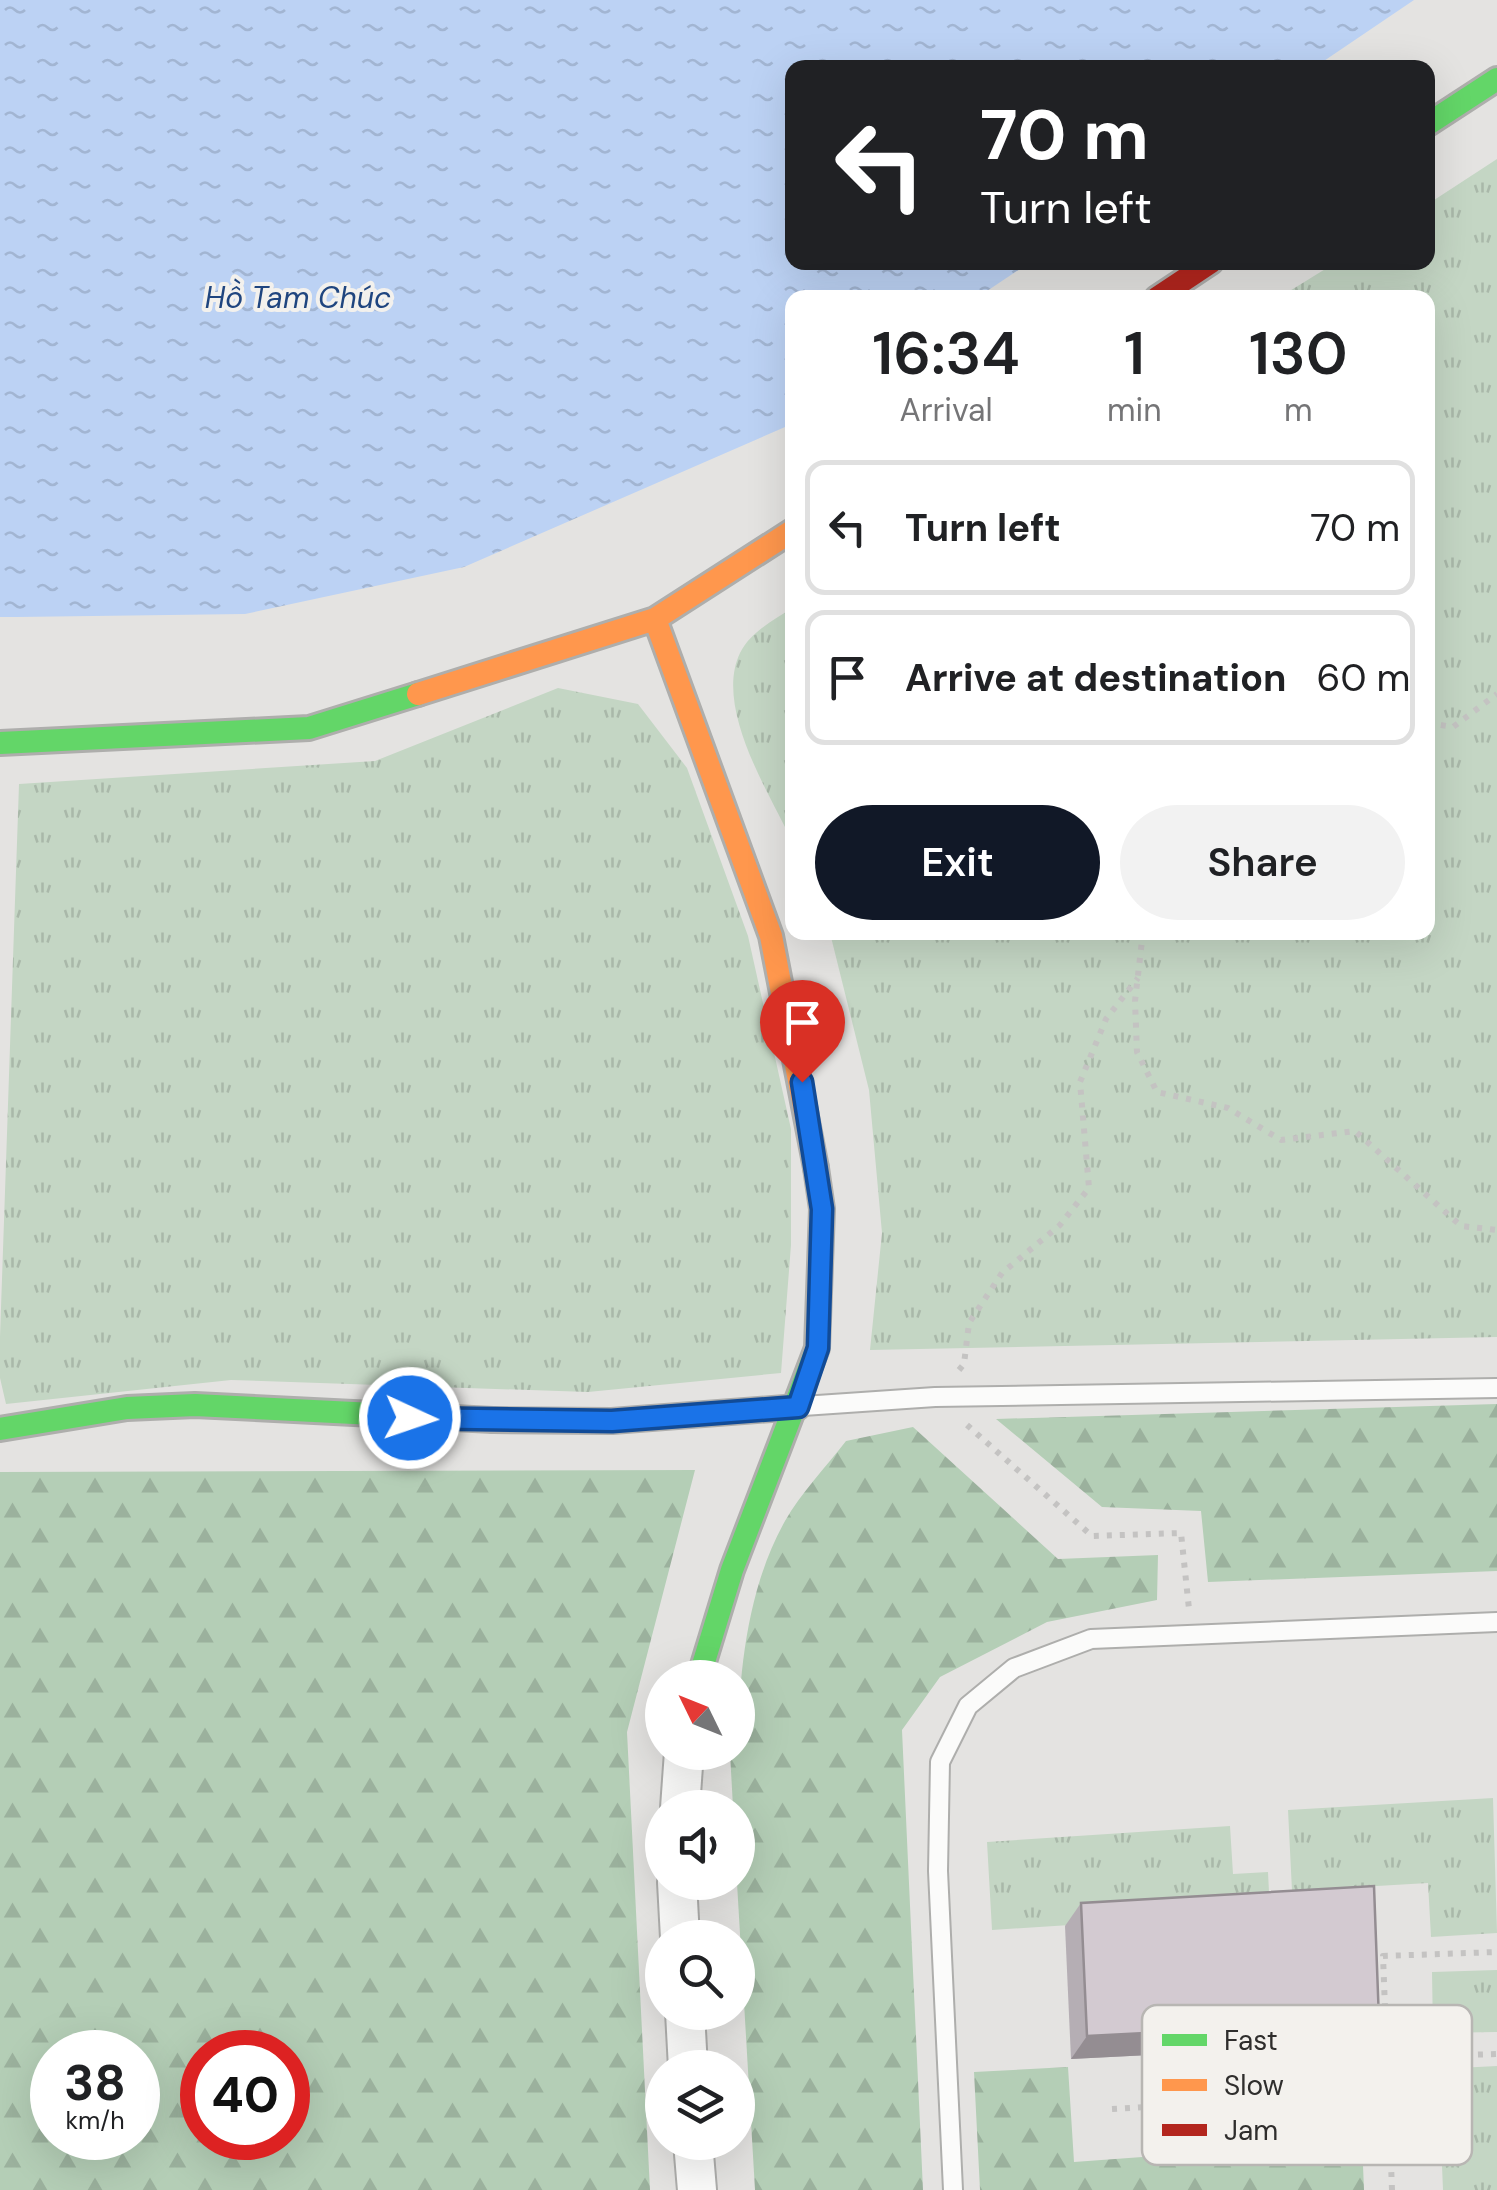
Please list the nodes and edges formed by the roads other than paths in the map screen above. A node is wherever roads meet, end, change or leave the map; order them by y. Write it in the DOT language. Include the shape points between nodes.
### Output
graph roads {
  1 [pos="1497,79"];
  2 [pos="1435,119"];
  3 [pos="1199,270"];
  4 [pos="1169,290"];
  5 [pos="785,535"];
  6 [pos="655,619"];
  7 [pos="0,743"];
  8 [pos="1497,1388"];
  9 [pos="798,1407"];
  10 [pos="0,1429"];
  11 [pos="1497,1622"];
  12 [pos="704,1660"];
  13 [pos="694,2160"];
  14 [pos="697,2190"];
  15 [pos="954,2190"];
  1 -- 2 [label="street"];
  3 -- 4 [label="street"];
  5 -- 6 [label="street"];
  6 -- 7 [label="street" via="309,728"];
  6 -- 9 [label="street" via="771,936 809,1119 822,1209 818,1348"];
  8 -- 9 [label="lane" via="936,1396"];
  9 -- 10 [label="street" via="593,1421 195,1405 127,1408"];
  9 -- 12 [label="street" via="732,1570"];
  11 -- 15 [label="lane" via="1090,1639 1014,1668 968,1706 940,1762 938,1871"];
  13 -- 14 [label="street"];
}
